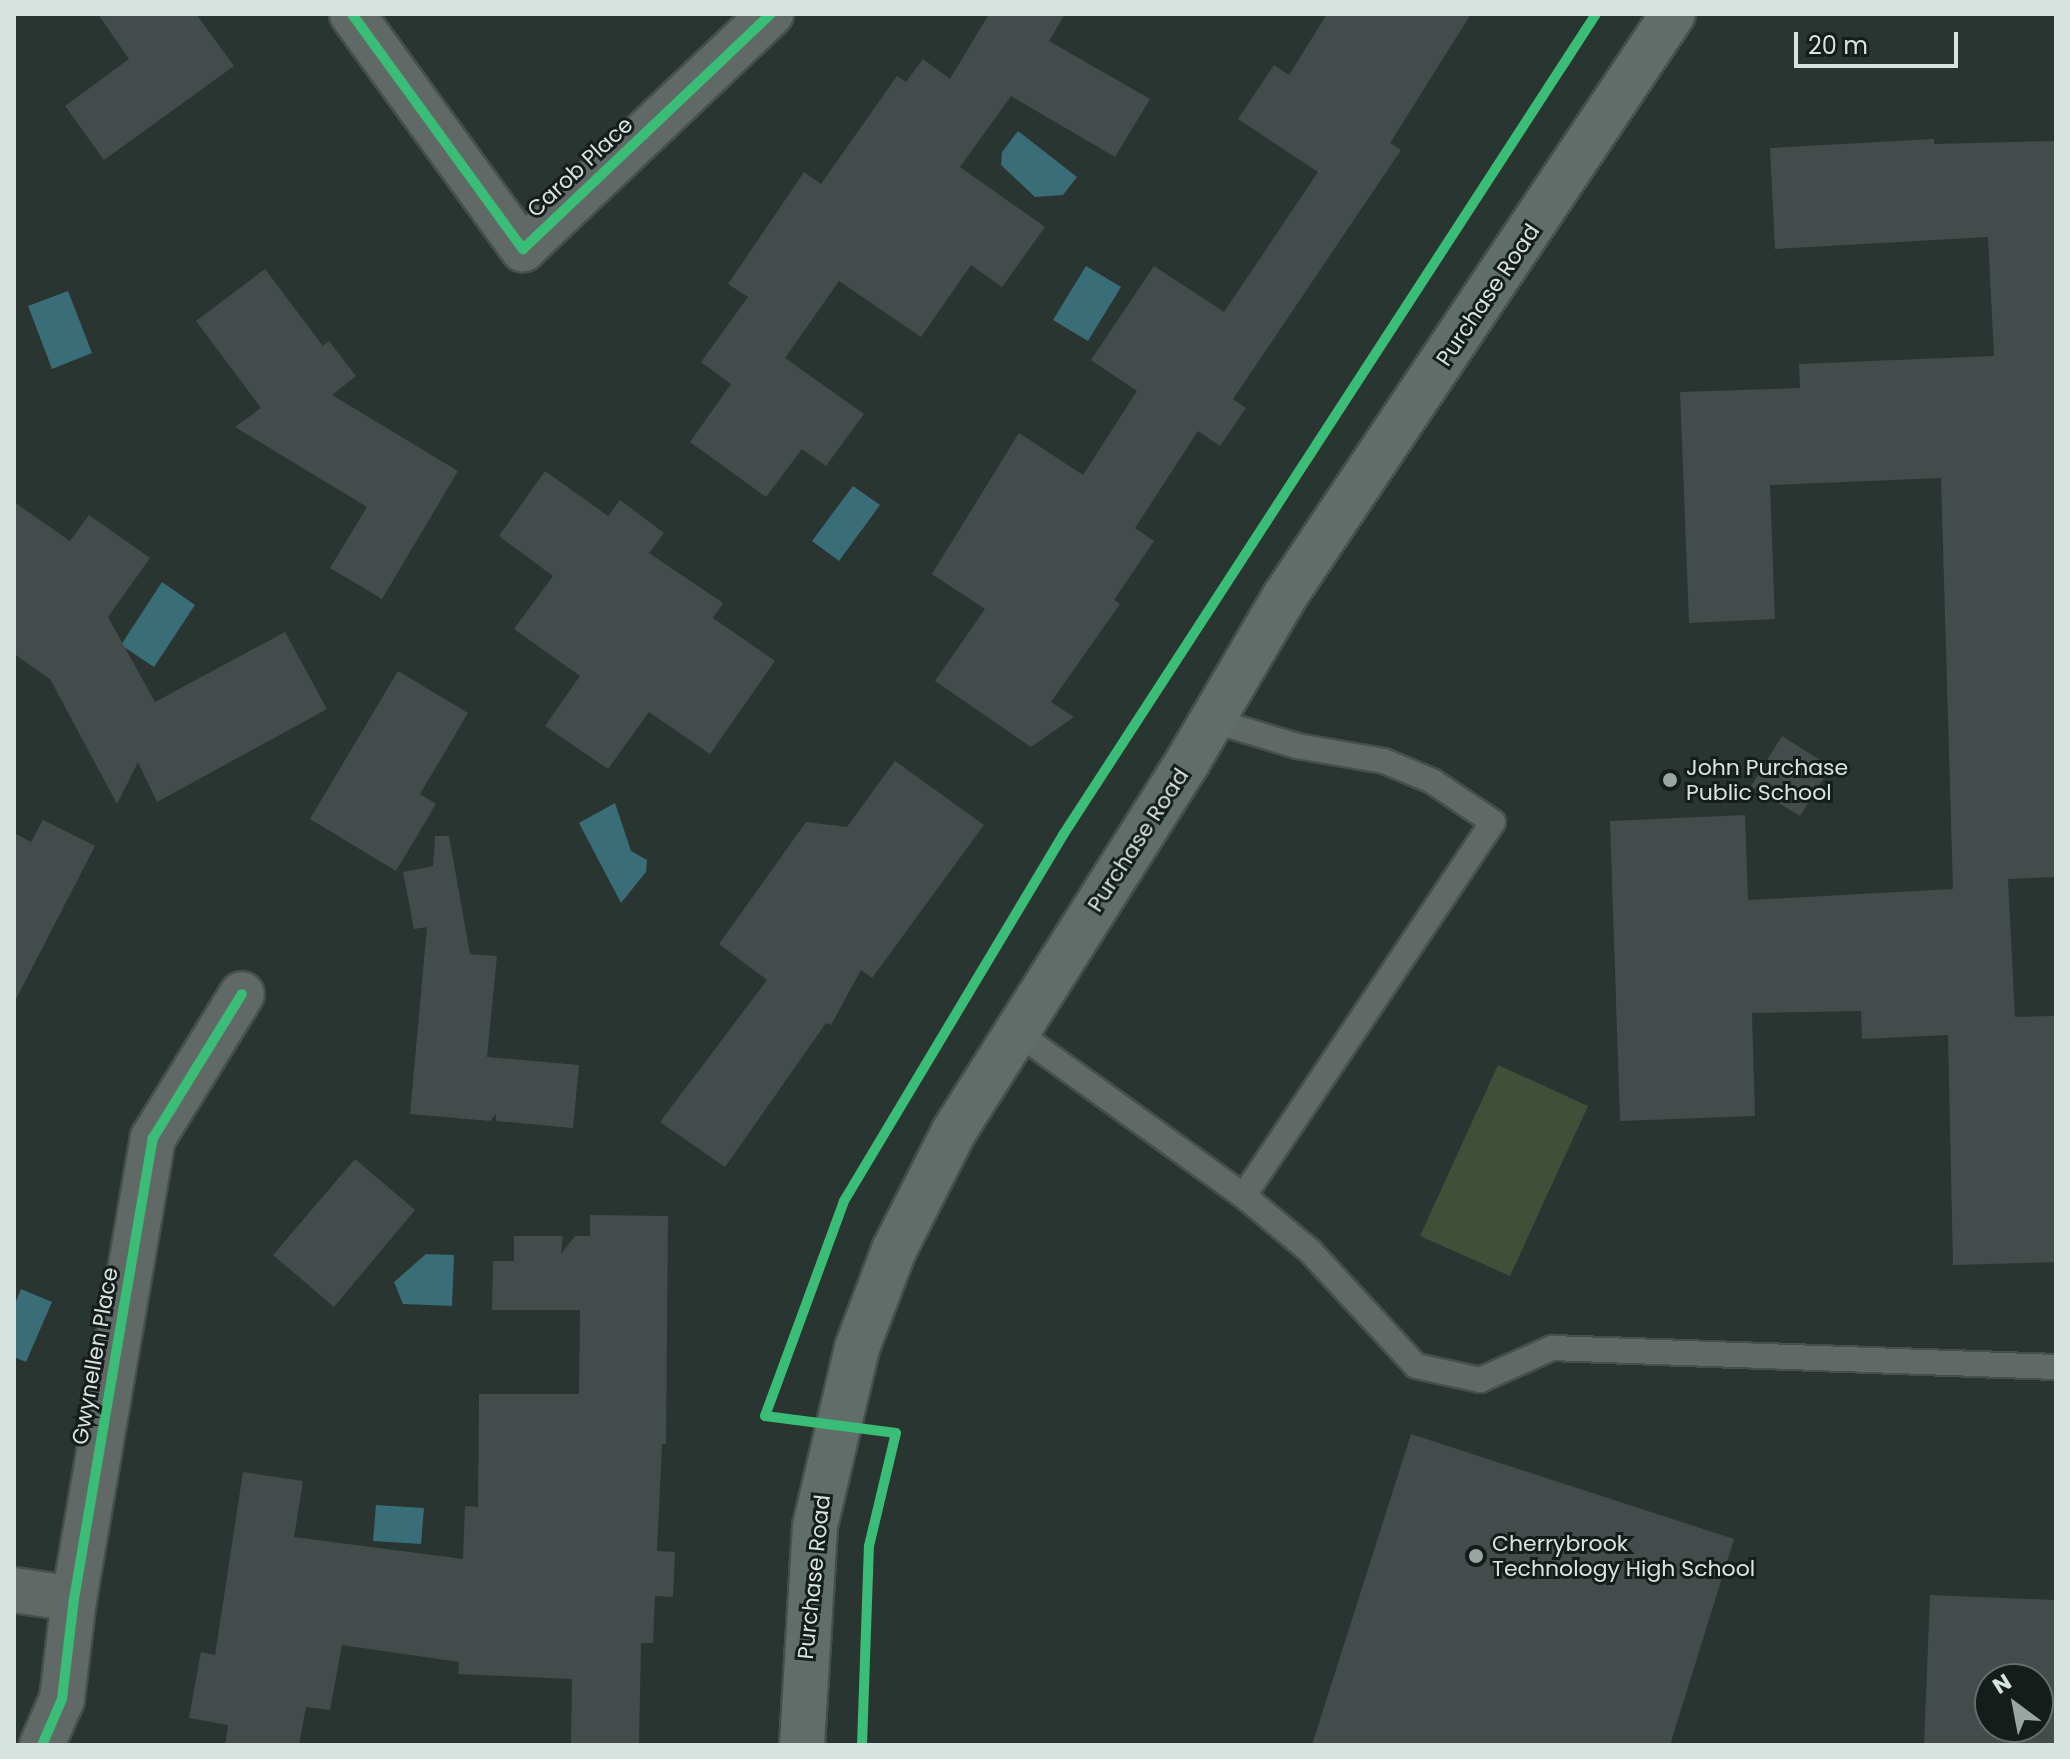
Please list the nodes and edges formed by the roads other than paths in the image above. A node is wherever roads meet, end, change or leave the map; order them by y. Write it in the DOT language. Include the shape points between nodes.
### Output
graph roads {
  1 [pos="352,14"];
  2 [pos="771,14"];
  3 [pos="1673,14"];
  4 [pos="1211,720"];
  5 [pos="242,994"];
  6 [pos="1015,1031"];
  7 [pos="1244,1196"];
  8 [pos="2056,1367"];
  9 [pos="14,1590"];
  10 [pos="74,1599"];
  11 [pos="42,1745"];
  12 [pos="802,1745"];
  1 -- 2 [label="street, Carob Place" via="523,249"];
  3 -- 4 [label="main road, Purchase Road" via="1285,596"];
  4 -- 6 [label="main road, Purchase Road"];
  4 -- 7 [label="lane" via="1297,746 1384,761 1432,781 1493,822"];
  5 -- 10 [label="street, Gwynellen Place" via="153,1138"];
  6 -- 7 [label="lane"];
  6 -- 12 [label="main road, Purchase Road" via="953,1133 901,1237 857,1348 815,1526"];
  7 -- 8 [label="lane" via="1310,1251 1416,1366 1480,1380 1552,1348"];
  9 -- 10 [label="street"];
  10 -- 11 [label="street, Gwynellen Place" via="62,1699"];
}
